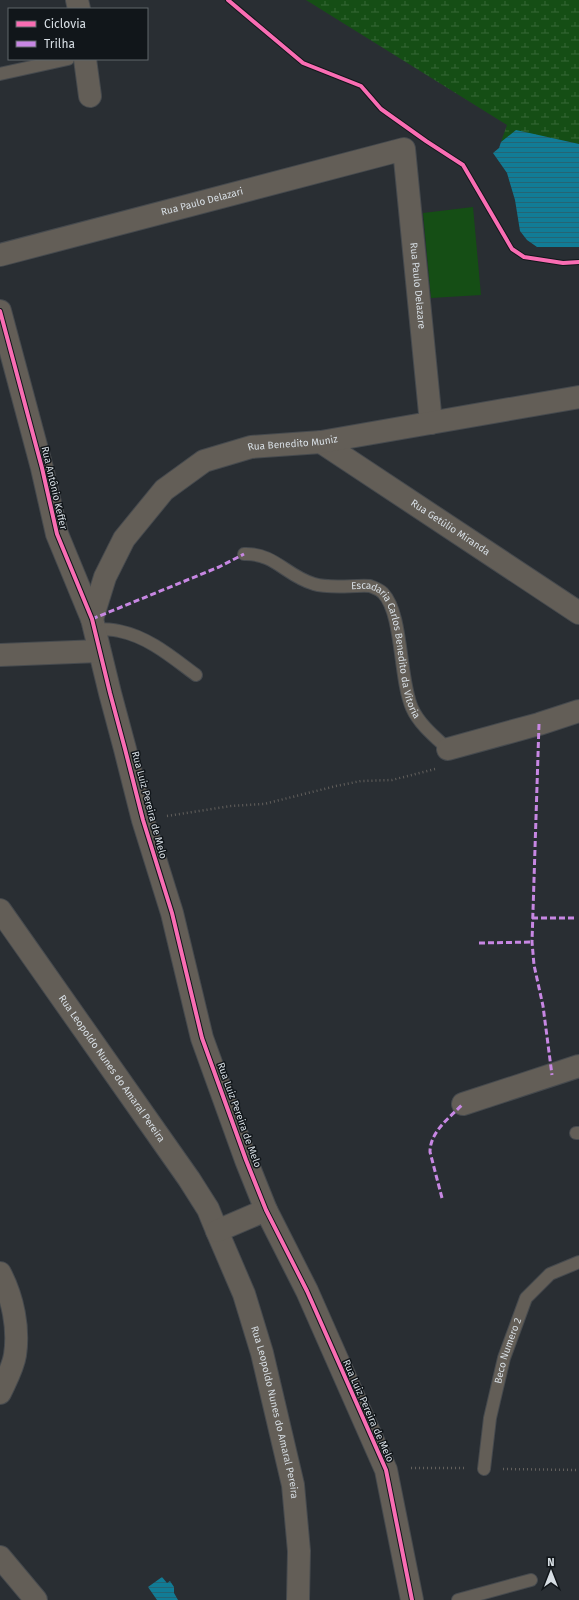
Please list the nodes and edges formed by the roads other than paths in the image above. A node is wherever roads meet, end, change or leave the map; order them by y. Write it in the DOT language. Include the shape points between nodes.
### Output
graph roads {
  1 [pos="63,60"];
  2 [pos="85,60"];
  3 [pos="0,74"];
  4 [pos="90,96"];
  5 [pos="404,149"];
  6 [pos="0,255"];
  7 [pos="0,310"];
  8 [pos="579,397"];
  9 [pos="431,423"];
  10 [pos="321,442"];
  11 [pos="244,554"];
  12 [pos="579,613"];
  13 [pos="93,624"];
  14 [pos="99,651"];
  15 [pos="0,655"];
  16 [pos="196,675"];
  17 [pos="579,711"];
  18 [pos="448,749"];
  19 [pos="0,910"];
  20 [pos="579,1066"];
  21 [pos="463,1104"];
  22 [pos="266,1210"];
  23 [pos="217,1231"];
  24 [pos="579,1262"];
  25 [pos="0,1273"];
  26 [pos="0,1393"];
  27 [pos="484,1469"];
  28 [pos="0,1557"];
  29 [pos="531,1580"];
  30 [pos="36,1600"];
  31 [pos="298,1600"];
  32 [pos="412,1600"];
  33 [pos="458,1600"];
  1 -- 3 [label="lane"];
  2 -- 4 [label="street"];
  5 -- 6 [label="street, Rua Paulo Delazari"];
  5 -- 9 [label="street, Rua Paulo Delazare"];
  7 -- 13 [label="street, Rua Antônio Keffer" via="57,534"];
  8 -- 9 [label="street, Rua Benedito Muniz"];
  9 -- 10 [label="street, Rua Benedito Muniz"];
  10 -- 12 [label="street, Rua Getúlio Miranda"];
  10 -- 13 [label="street, Rua Benedito Muniz" via="251,446 204,461 164,490 124,539 106,577"];
  11 -- 18 [label="lane, Escadaria Carlos Benedito da Vitoria" via="266,557 300,580 316,585 370,586 384,593 396,622 411,707 420,721"];
  13 -- 14 [label="street, Rua Luiz Pereira de Melo"];
  13 -- 16 [label="lane" via="137,637 157,646"];
  14 -- 15 [label="street"];
  14 -- 22 [label="street, Rua Luiz Pereira de Melo" via="143,820 172,913 202,1038"];
  17 -- 18 [label="street"];
  19 -- 23 [label="street, Rua Leopoldo Nunes do Amaral Pereira" via="189,1179 208,1209"];
  20 -- 21 [label="street"];
  22 -- 23 [label="street"];
  22 -- 32 [label="street, Rua Luiz Pereira de Melo" via="307,1292 386,1470"];
  23 -- 31 [label="street, Rua Leopoldo Nunes do Amaral Pereira" via="244,1294 262,1353 293,1485 299,1551"];
  24 -- 27 [label="lane, Beco Numero 2" via="550,1274 526,1298 504,1358 490,1418"];
  25 -- 26 [label="street" via="16,1321 15,1356"];
  28 -- 30 [label="street"];
  29 -- 33 [label="lane"];
}
